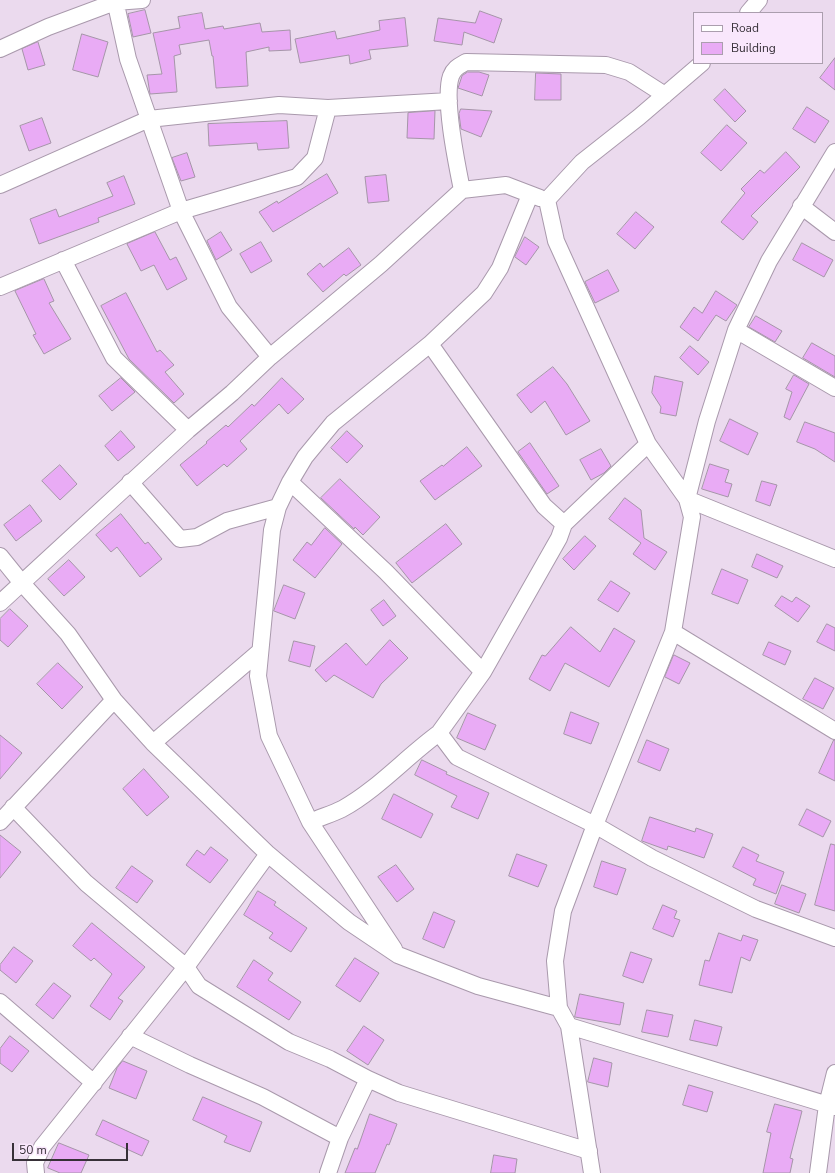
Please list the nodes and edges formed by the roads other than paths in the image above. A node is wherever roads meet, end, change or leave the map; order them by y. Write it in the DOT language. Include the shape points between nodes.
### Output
graph roads {
  1 [pos="142,0"];
  2 [pos="759,0"];
  3 [pos="115,1"];
  4 [pos="749,12"];
  5 [pos="0,49"];
  6 [pos="701,64"];
  7 [pos="665,95"];
  8 [pos="449,101"];
  9 [pos="328,108"];
  10 [pos="149,119"];
  11 [pos="835,152"];
  12 [pos="0,185"];
  13 [pos="462,190"];
  14 [pos="530,195"];
  15 [pos="547,200"];
  16 [pos="801,206"];
  17 [pos="181,211"];
  18 [pos="835,232"];
  19 [pos="63,260"];
  20 [pos="0,287"];
  21 [pos="736,330"];
  22 [pos="430,344"];
  23 [pos="270,357"];
  24 [pos="835,388"];
  25 [pos="188,430"];
  26 [pos="648,444"];
  27 [pos="130,482"];
  28 [pos="290,482"];
  29 [pos="687,499"];
  30 [pos="278,507"];
  31 [pos="564,524"];
  32 [pos="0,556"];
  33 [pos="835,559"];
  34 [pos="21,582"];
  35 [pos="0,603"];
  36 [pos="673,632"];
  37 [pos="259,652"];
  38 [pos="483,672"];
  39 [pos="114,700"];
  40 [pos="835,730"];
  41 [pos="439,733"];
  42 [pos="153,743"];
  43 [pos="13,807"];
  44 [pos="0,822"];
  45 [pos="310,822"];
  46 [pos="595,825"];
  47 [pos="268,854"];
  48 [pos="835,938"];
  49 [pos="398,955"];
  50 [pos="186,967"];
  51 [pos="0,1002"];
  52 [pos="560,1008"];
  53 [pos="569,1026"];
  54 [pos="130,1036"];
  55 [pos="835,1073"];
  56 [pos="368,1079"];
  57 [pos="94,1083"];
  58 [pos="831,1106"];
  59 [pos="340,1138"];
  60 [pos="589,1151"];
  61 [pos="36,1173"];
  62 [pos="328,1173"];
  63 [pos="592,1173"];
  64 [pos="818,1173"];
  1 -- 3 [label="street"];
  2 -- 4 [label="street"];
  3 -- 5 [label="street"];
  3 -- 10 [label="street" via="128,59"];
  6 -- 7 [label="street"];
  7 -- 8 [label="street" via="629,72 606,65 466,62 457,67 451,77"];
  7 -- 15 [label="street" via="582,162"];
  8 -- 9 [label="street"];
  8 -- 13 [label="street"];
  9 -- 10 [label="street" via="279,105"];
  9 -- 17 [label="street" via="314,158 297,177"];
  10 -- 12 [label="street"];
  10 -- 17 [label="street"];
  11 -- 16 [label="street"];
  13 -- 14 [label="street" via="506,185"];
  13 -- 23 [label="street" via="381,264"];
  14 -- 15 [label="street"];
  14 -- 22 [label="street" via="500,268 484,293"];
  15 -- 26 [label="street" via="556,241"];
  16 -- 18 [label="street"];
  16 -- 21 [label="street" via="769,261"];
  17 -- 19 [label="street"];
  17 -- 23 [label="street" via="229,307"];
  19 -- 20 [label="street"];
  19 -- 25 [label="street" via="114,358"];
  21 -- 24 [label="street"];
  21 -- 29 [label="street"];
  22 -- 28 [label="street" via="333,423 305,457"];
  22 -- 31 [label="street" via="544,506"];
  23 -- 25 [label="street"];
  25 -- 27 [label="street"];
  26 -- 29 [label="street"];
  26 -- 31 [label="street"];
  27 -- 30 [label="street" via="180,539 197,538 228,521"];
  27 -- 34 [label="street"];
  28 -- 30 [label="street"];
  28 -- 38 [label="street" via="386,572"];
  29 -- 33 [label="street"];
  29 -- 36 [label="street" via="692,517"];
  30 -- 37 [label="street" via="272,530"];
  31 -- 38 [label="street" via="559,538"];
  32 -- 34 [label="street"];
  34 -- 35 [label="street"];
  34 -- 39 [label="street" via="68,634"];
  36 -- 40 [label="street"];
  36 -- 46 [label="street"];
  37 -- 42 [label="street"];
  37 -- 45 [label="street" via="258,676 269,736"];
  38 -- 41 [label="street"];
  39 -- 42 [label="street"];
  39 -- 43 [label="street"];
  41 -- 45 [label="street" via="342,809"];
  41 -- 46 [label="street" via="457,757"];
  42 -- 47 [label="street"];
  43 -- 44 [label="street"];
  43 -- 50 [label="street" via="86,883"];
  45 -- 49 [label="street"];
  46 -- 48 [label="street" via="652,858 756,909"];
  46 -- 52 [label="street" via="563,911 554,961"];
  47 -- 49 [label="street" via="349,922"];
  47 -- 50 [label="street"];
  49 -- 52 [label="street" via="478,986"];
  50 -- 54 [label="street"];
  50 -- 56 [label="street" via="199,986 289,1042"];
  51 -- 57 [label="street"];
  52 -- 53 [label="street"];
  53 -- 58 [label="street"];
  53 -- 60 [label="street"];
  54 -- 57 [label="street"];
  54 -- 59 [label="street" via="190,1066 263,1097"];
  55 -- 58 [label="street"];
  56 -- 59 [label="street"];
  56 -- 60 [label="street" via="399,1093"];
  57 -- 61 [label="street" via="42,1147 35,1163"];
  58 -- 64 [label="street"];
  59 -- 62 [label="street"];
  60 -- 63 [label="street"];
}
